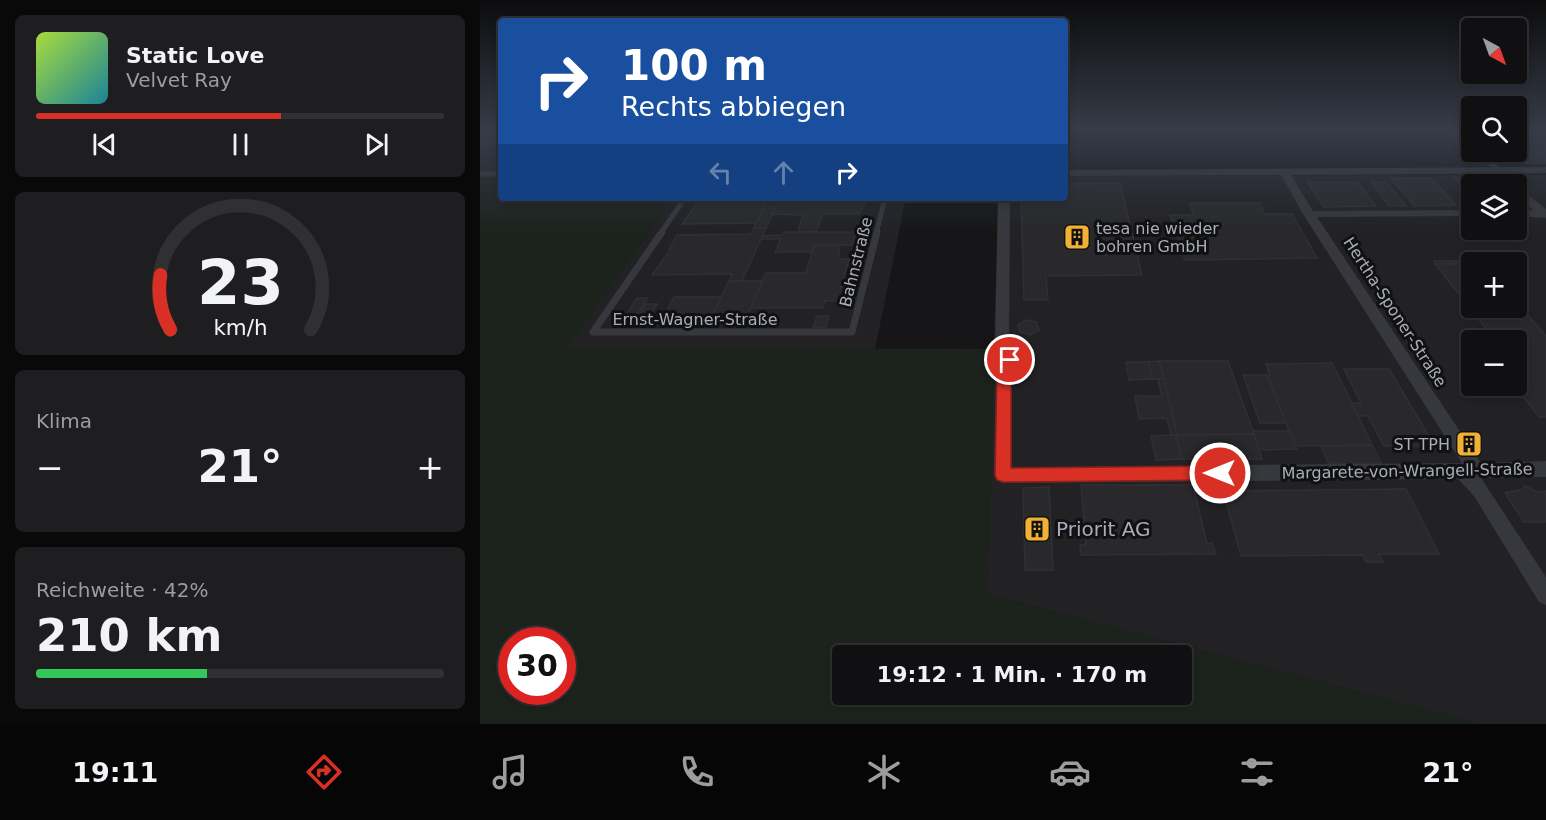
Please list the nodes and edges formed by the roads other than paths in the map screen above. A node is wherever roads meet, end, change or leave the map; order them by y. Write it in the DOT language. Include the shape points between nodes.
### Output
graph roads {
  1 [pos="1491,164"];
  2 [pos="1498,170"];
  3 [pos="1546,170"];
  4 [pos="1068,173"];
  5 [pos="1285,173"];
  6 [pos="480,174"];
  7 [pos="498,174"];
  8 [pos="1502,174"];
  9 [pos="1527,197"];
  10 [pos="683,201"];
  11 [pos="884,201"];
  12 [pos="1004,201"];
  13 [pos="1544,211"];
  14 [pos="1527,212"];
  15 [pos="1461,213"];
  16 [pos="1310,214"];
  17 [pos="852,332"];
  18 [pos="1002,347"];
  19 [pos="1023,356"];
  20 [pos="1546,469"];
  21 [pos="1469,470"];
  22 [pos="1546,595"];
  1 -- 2 [label="lane"];
  2 -- 3 [label="street"];
  2 -- 5 [label="street"];
  2 -- 8 [label="street"];
  4 -- 5 [label="street"];
  5 -- 16 [label="street, Hertha-Sponer-Straße"];
  6 -- 7 [label="lane"];
  9 -- 13 [label="street"];
  10 -- 17 [label="lane, Ernst-Wagner-Straße" via="593,332"];
  11 -- 17 [label="lane, Bahnstraße"];
  12 -- 18 [label="street"];
  13 -- 14 [label="street"];
  15 -- 16 [label="street"];
  16 -- 21 [label="street, Hertha-Sponer-Straße"];
  19 -- 21 [label="street, Margarete-von-Wrangell-Straße" via="1010,360 1004,369 1003,475"];
  20 -- 21 [label="street, Margarete-von-Wrangell-Straße"];
  21 -- 22 [label="street, Hertha-Sponer-Straße"];
}
